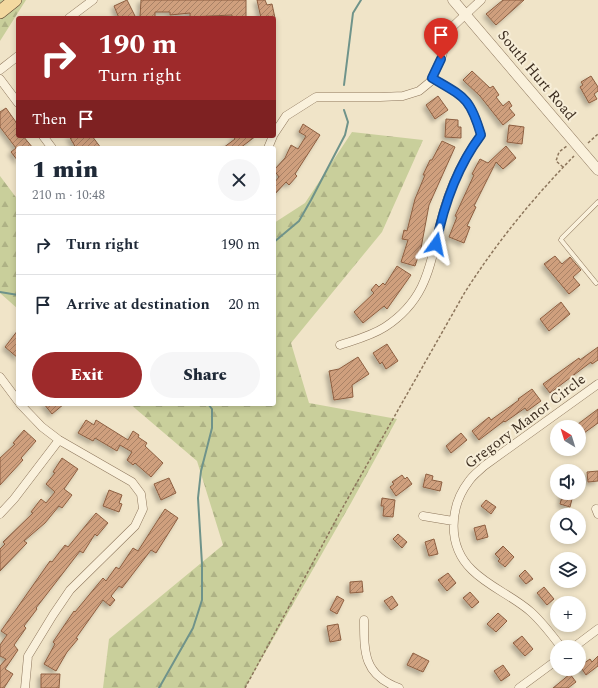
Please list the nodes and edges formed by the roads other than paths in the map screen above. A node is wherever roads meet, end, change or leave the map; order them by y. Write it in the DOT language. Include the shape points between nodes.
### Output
graph roads {
  1 [pos="15,0"];
  2 [pos="93,0"];
  3 [pos="453,0"];
  4 [pos="481,0"];
  5 [pos="0,12"];
  6 [pos="465,14"];
  7 [pos="72,16"];
  8 [pos="16,58"];
  9 [pos="0,70"];
  10 [pos="432,78"];
  11 [pos="0,79"];
  12 [pos="16,100"];
  13 [pos="276,132"];
  14 [pos="598,170"];
  15 [pos="598,202"];
  16 [pos="596,283"];
  17 [pos="340,345"];
  18 [pos="0,376"];
  19 [pos="598,384"];
  20 [pos="16,398"];
  21 [pos="22,406"];
  22 [pos="59,440"];
  23 [pos="0,514"];
  24 [pos="423,516"];
  25 [pos="453,521"];
  26 [pos="364,620"];
  27 [pos="598,629"];
  28 [pos="555,640"];
  29 [pos="583,640"];
  30 [pos="550,665"];
  31 [pos="24,688"];
  32 [pos="399,688"];
  33 [pos="519,688"];
  1 -- 5 [label="main road"];
  2 -- 7 [label="street"];
  3 -- 6 [label="street, South Hurt Road"];
  4 -- 6 [label="street"];
  6 -- 10 [label="street" via="450,29"];
  6 -- 14 [label="street, South Hurt Road"];
  8 -- 9 [label="street"];
  10 -- 13 [label="street" via="419,91 403,96 316,97 286,116"];
  10 -- 17 [label="street" via="458,93 471,105 481,135 457,175 442,216 429,272 415,299 385,327"];
  11 -- 12 [label="street"];
  15 -- 16 [label="lane" via="561,239"];
  18 -- 20 [label="street"];
  19 -- 25 [label="street, Gregory Manor Circle" via="484,466 470,479 458,500"];
  21 -- 22 [label="street"];
  22 -- 23 [label="street"];
  22 -- 31 [label="street" via="132,482 141,494 143,509 135,526 70,590 53,615 28,656"];
  24 -- 25 [label="street"];
  25 -- 28 [label="street, Gregory Manor Circle" via="453,532 458,548 470,569 531,612"];
  26 -- 32 [label="street" via="364,645 368,665 387,684"];
  27 -- 29 [label="street"];
  30 -- 33 [label="street"];
}
